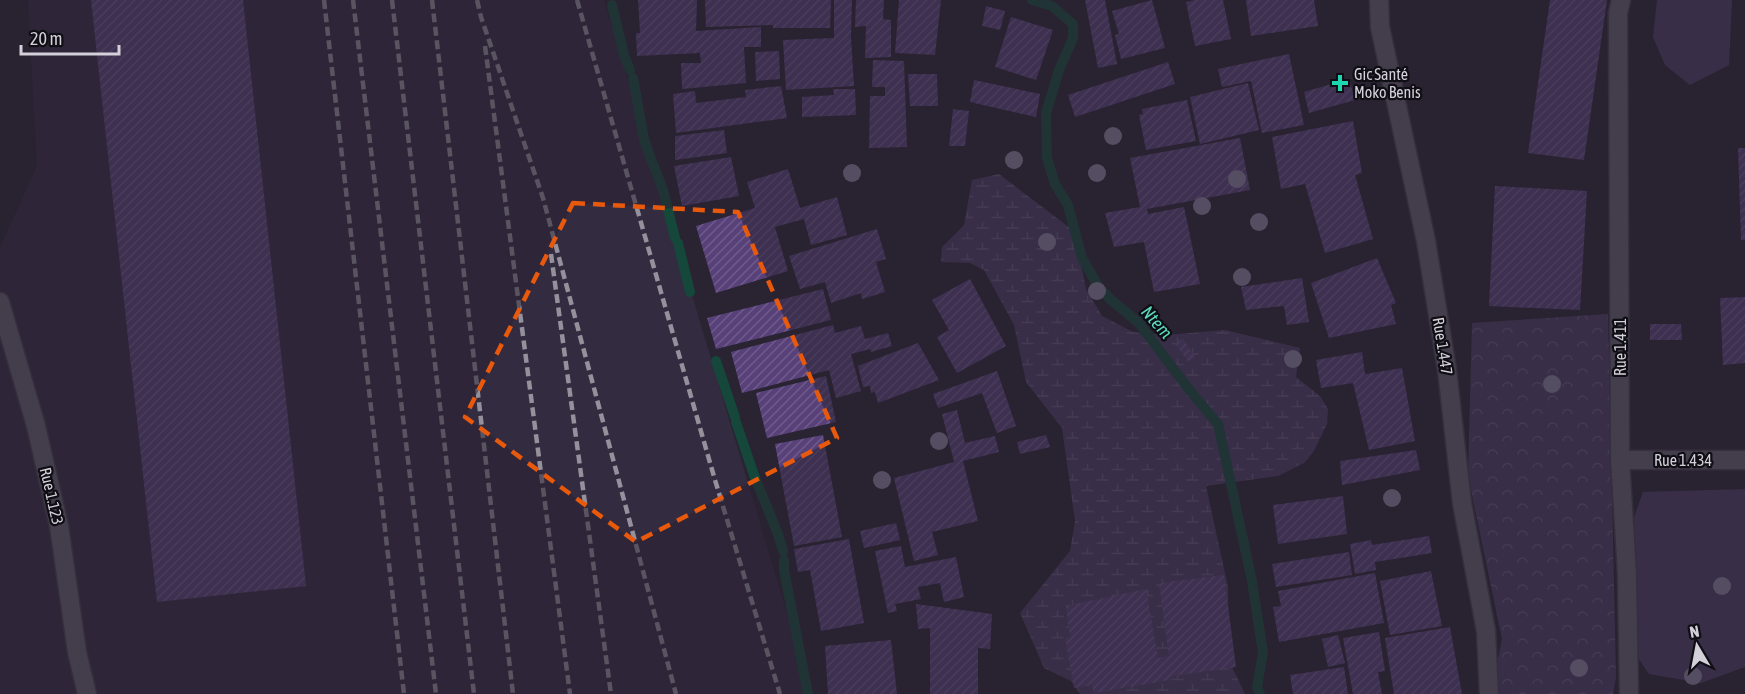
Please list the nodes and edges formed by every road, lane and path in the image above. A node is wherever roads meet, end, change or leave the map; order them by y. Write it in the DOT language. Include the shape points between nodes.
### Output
graph roads {
  1 [pos="1379,0"];
  2 [pos="1621,0"];
  3 [pos="0,302"];
  4 [pos="1620,460"];
  5 [pos="1745,460"];
  6 [pos="87,694"];
  7 [pos="1489,694"];
  8 [pos="1629,694"];
  1 -- 7 [label="street, Rue 1.447" via="1380,27 1426,240 1443,346 1462,503 1486,631"];
  2 -- 4 [label="street, Rue 1.411"];
  3 -- 6 [label="street, Rue 1.123" via="36,426 59,526"];
  4 -- 5 [label="street, Rue 1.434"];
  4 -- 8 [label="street, Rue 1.411"];
}
